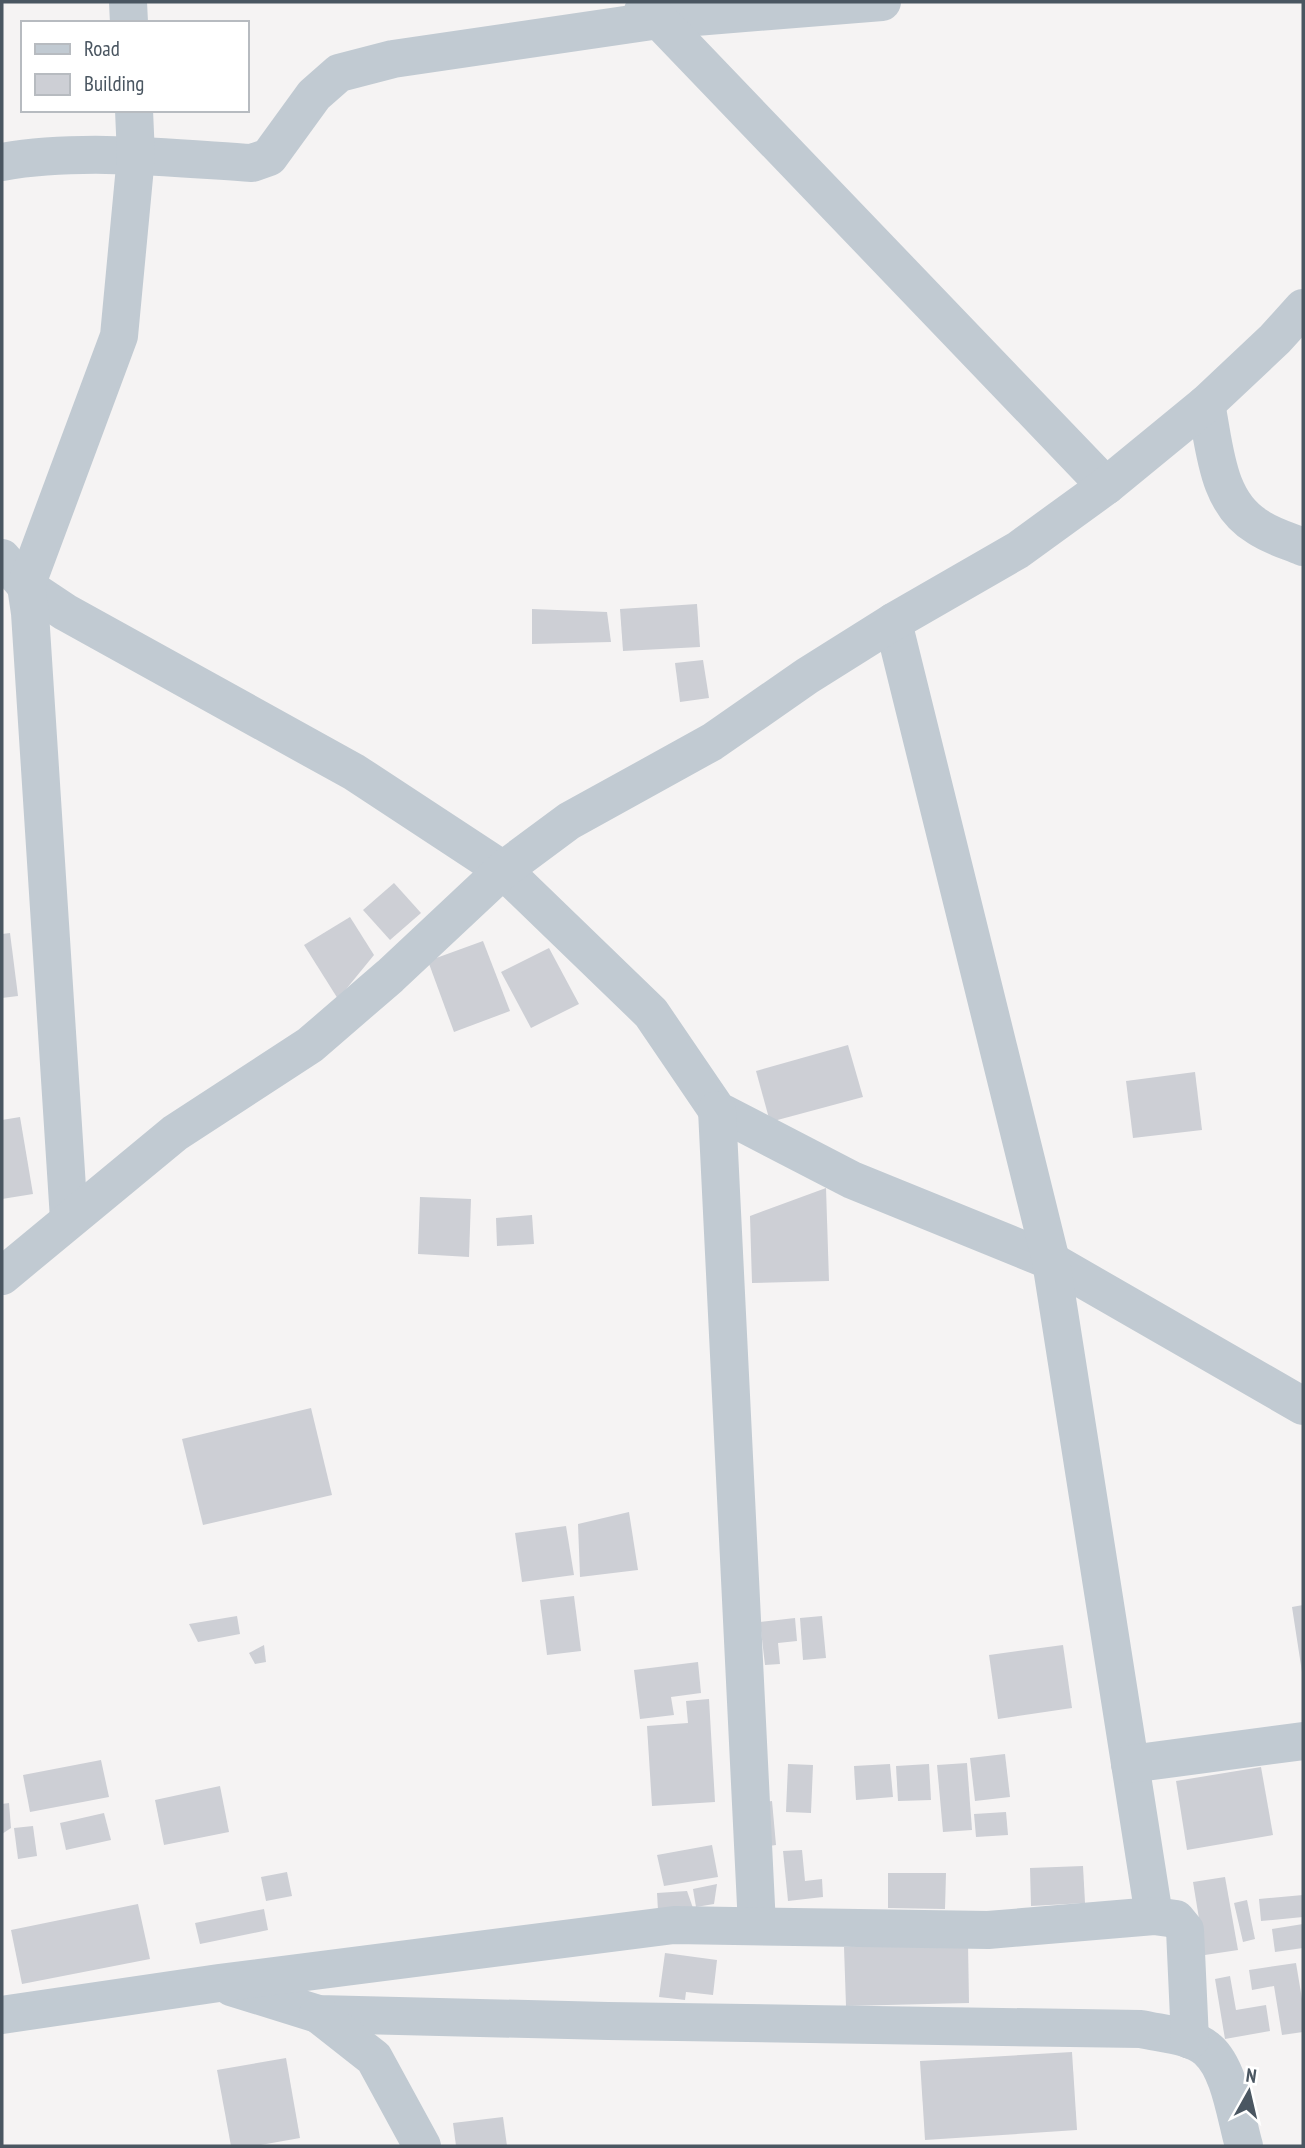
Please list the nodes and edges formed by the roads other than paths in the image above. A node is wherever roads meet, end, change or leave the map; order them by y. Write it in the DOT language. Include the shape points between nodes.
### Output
graph roads {
  1 [pos="128,2"];
  2 [pos="882,2"];
  3 [pos="822,4"];
  4 [pos="644,11"];
  5 [pos="129,21"];
  6 [pos="134,112"];
  7 [pos="136,156"];
  8 [pos="2,162"];
  9 [pos="1303,308"];
  10 [pos="1206,404"];
  11 [pos="1106,486"];
  12 [pos="1303,547"];
  13 [pos="15,594"];
  14 [pos="893,622"];
  15 [pos="503,870"];
  16 [pos="717,1110"];
  17 [pos="69,1219"];
  18 [pos="1051,1261"];
  19 [pos="2,1276"];
  20 [pos="1303,1406"];
  21 [pos="1303,1741"];
  22 [pos="1130,1764"];
  23 [pos="1154,1916"];
  24 [pos="757,1926"];
  25 [pos="219,1983"];
  26 [pos="2,2014"];
  27 [pos="318,2014"];
  28 [pos="1190,2040"];
  29 [pos="422,2146"];
  30 [pos="1244,2146"];
  1 -- 5 [label="street"];
  2 -- 3 [label="street"];
  3 -- 4 [label="street"];
  4 -- 7 [label="street" via="339,72 314,95 269,157 252,163"];
  4 -- 11 [label="street"];
  6 -- 7 [label="street"];
  7 -- 8 [label="street"];
  7 -- 13 [label="street" via="119,336"];
  9 -- 10 [label="street"];
  10 -- 11 [label="street"];
  10 -- 12 [label="street" via="1230,501 1256,527"];
  11 -- 14 [label="street" via="1018,550"];
  13 -- 15 [label="street" via="65,612 354,772"];
  13 -- 17 [label="street"];
  14 -- 15 [label="street" via="712,742 569,821"];
  14 -- 18 [label="street"];
  15 -- 16 [label="street" via="651,1013"];
  15 -- 17 [label="street" via="310,1045 176,1133"];
  16 -- 18 [label="street" via="852,1180"];
  16 -- 24 [label="street"];
  17 -- 19 [label="street"];
  18 -- 20 [label="street"];
  18 -- 22 [label="street"];
  21 -- 22 [label="street"];
  22 -- 23 [label="street"];
  23 -- 24 [label="street" via="988,1930"];
  23 -- 28 [label="street" via="1176,1919 1185,1930"];
  24 -- 25 [label="street" via="674,1925"];
  25 -- 26 [label="street"];
  25 -- 27 [label="street"];
  27 -- 28 [label="street" via="1141,2029"];
  27 -- 29 [label="street" via="374,2058"];
  28 -- 30 [label="street" via="1208,2050 1223,2070"];
}
